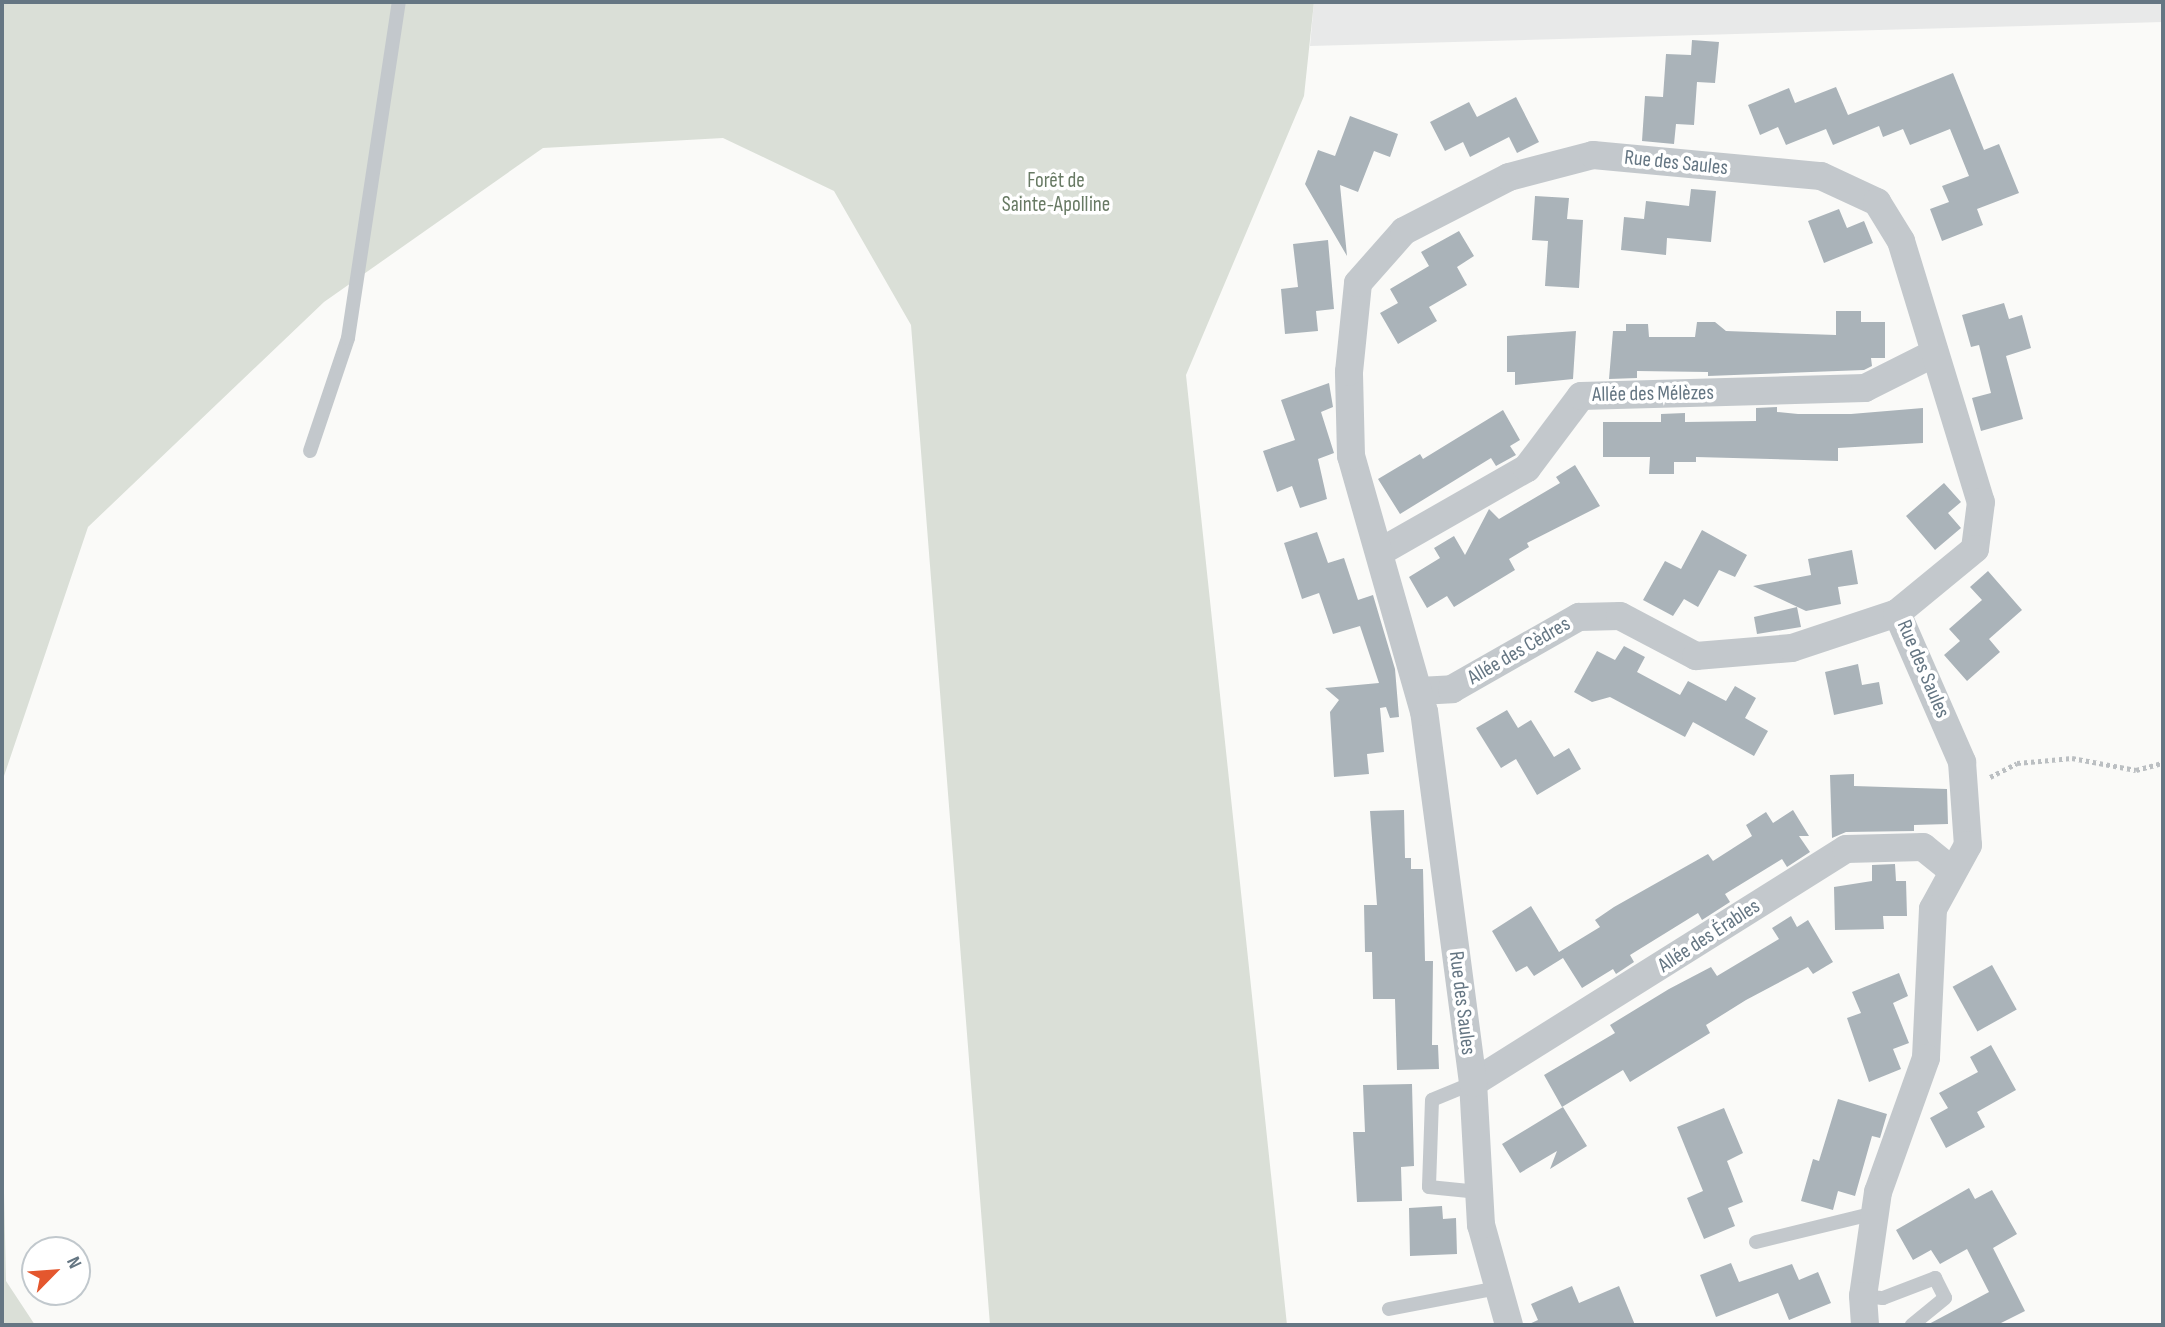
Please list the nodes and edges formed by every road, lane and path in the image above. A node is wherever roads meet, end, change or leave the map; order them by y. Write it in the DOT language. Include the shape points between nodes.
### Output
graph roads {
  1 [pos="399,2"];
  2 [pos="1935,353"];
  3 [pos="310,451"];
  4 [pos="1380,552"];
  5 [pos="1897,613"];
  6 [pos="1419,691"];
  7 [pos="2163,763"];
  8 [pos="1964,790"];
  9 [pos="1953,871"];
  10 [pos="1473,1083"];
  11 [pos="1479,1192"];
  12 [pos="1875,1213"];
  13 [pos="1756,1242"];
  14 [pos="1497,1288"];
  15 [pos="1863,1296"];
  16 [pos="1389,1309"];
  17 [pos="1509,1325"];
  18 [pos="1865,1325"];
  19 [pos="1912,1325"];
  1 -- 3 [label="lane" via="348,338"];
  2 -- 4 [label="street, Allée des Mélèzes" via="1865,388 1580,396 1527,468"];
  2 -- 4 [label="street, Rue des Saules" via="1902,241 1877,202 1821,176 1593,155 1509,177 1404,230 1358,283 1349,372 1350,456"];
  2 -- 5 [label="street, Rue des Saules" via="1981,502 1975,549"];
  4 -- 6 [label="street, Rue des Saules"];
  5 -- 6 [label="street, Allée des Cèdres" via="1792,648 1696,656 1619,616 1579,617 1452,689"];
  5 -- 8 [label="street, Rue des Saules" via="1962,762"];
  6 -- 10 [label="street, Rue des Saules"];
  7 -- 8 [label="path" via="2136,770 2072,758 2017,763"];
  8 -- 9 [label="street, Rue des Saules" via="1968,845"];
  9 -- 10 [label="street, Allée des Érables" via="1923,847 1846,849"];
  9 -- 12 [label="street, Rue des Saules" via="1933,909 1926,1058 1878,1192"];
  10 -- 11 [label="street, Rue des Saules"];
  10 -- 11 [label="lane" via="1432,1100 1429,1187"];
  11 -- 14 [label="street, Rue des Saules" via="1481,1226"];
  12 -- 13 [label="lane"];
  12 -- 15 [label="street, Rue des Saules"];
  14 -- 16 [label="lane"];
  14 -- 17 [label="street, Rue des Saules"];
  15 -- 18 [label="street, Rue des Saules"];
  15 -- 19 [label="lane" via="1884,1298 1935,1278 1945,1298"];
}
